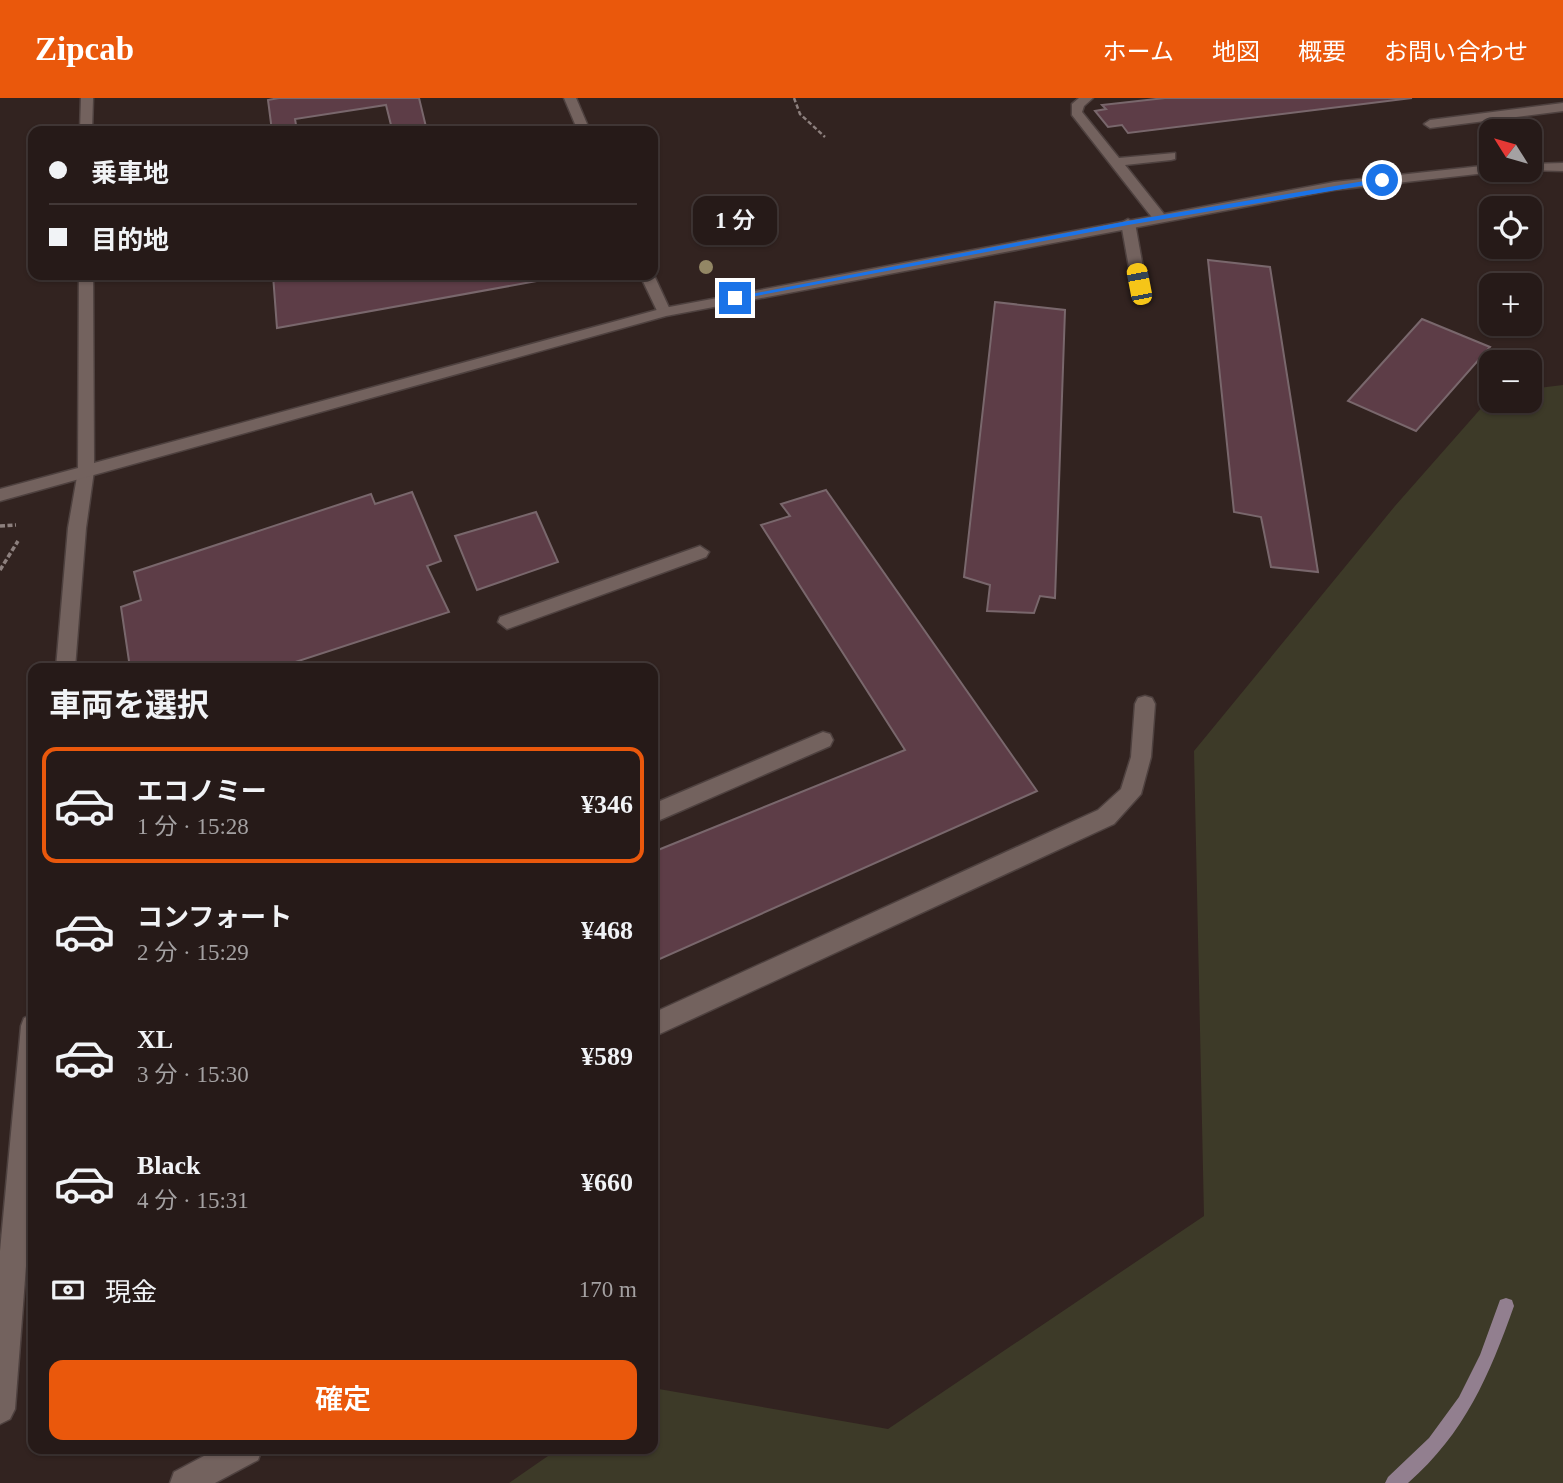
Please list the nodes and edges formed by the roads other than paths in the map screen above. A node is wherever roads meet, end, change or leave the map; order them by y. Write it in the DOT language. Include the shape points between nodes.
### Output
graph roads {
  1 [pos="87,98"];
  2 [pos="570,98"];
  3 [pos="1087,98"];
  4 [pos="1563,107"];
  5 [pos="1430,124"];
  6 [pos="86,126"];
  7 [pos="582,126"];
  8 [pos="1171,156"];
  9 [pos="1118,162"];
  10 [pos="1563,167"];
  11 [pos="1542,168"];
  12 [pos="1479,169"];
  13 [pos="1158,217"];
  14 [pos="1128,223"];
  15 [pos="86,280"];
  16 [pos="650,280"];
  17 [pos="1139,284"];
  18 [pos="664,312"];
  19 [pos="86,471"];
  20 [pos="0,495"];
  21 [pos="701,552"];
  22 [pos="507,622"];
  23 [pos="65,663"];
  24 [pos="1145,705"];
  25 [pos="823,740"];
  26 [pos="658,812"];
  27 [pos="658,1023"];
  28 [pos="28,1085"];
  29 [pos="17,1213"];
  30 [pos="0,1237"];
  31 [pos="0,1409"];
  32 [pos="238,1454"];
  33 [pos="185,1483"];
  1 -- 6 [label="street"];
  2 -- 7 [label="street"];
  3 -- 9 [label="street" via="1076,112"];
  4 -- 5 [label="street"];
  8 -- 9 [label="street"];
  9 -- 13 [label="street"];
  10 -- 11 [label="street"];
  12 -- 13 [label="street" via="1334,186"];
  13 -- 14 [label="street"];
  14 -- 17 [label="street"];
  14 -- 18 [label="street"];
  15 -- 19 [label="street"];
  16 -- 18 [label="street"];
  18 -- 19 [label="street"];
  19 -- 20 [label="street"];
  19 -- 23 [label="street"];
  21 -- 22 [label="street"];
  24 -- 27 [label="street" via="1141,757 1130,794 1106,817"];
  25 -- 26 [label="street"];
  28 -- 29 [label="street"];
  29 -- 30 [label="street"];
  29 -- 31 [label="street"];
  32 -- 33 [label="street"];
}
